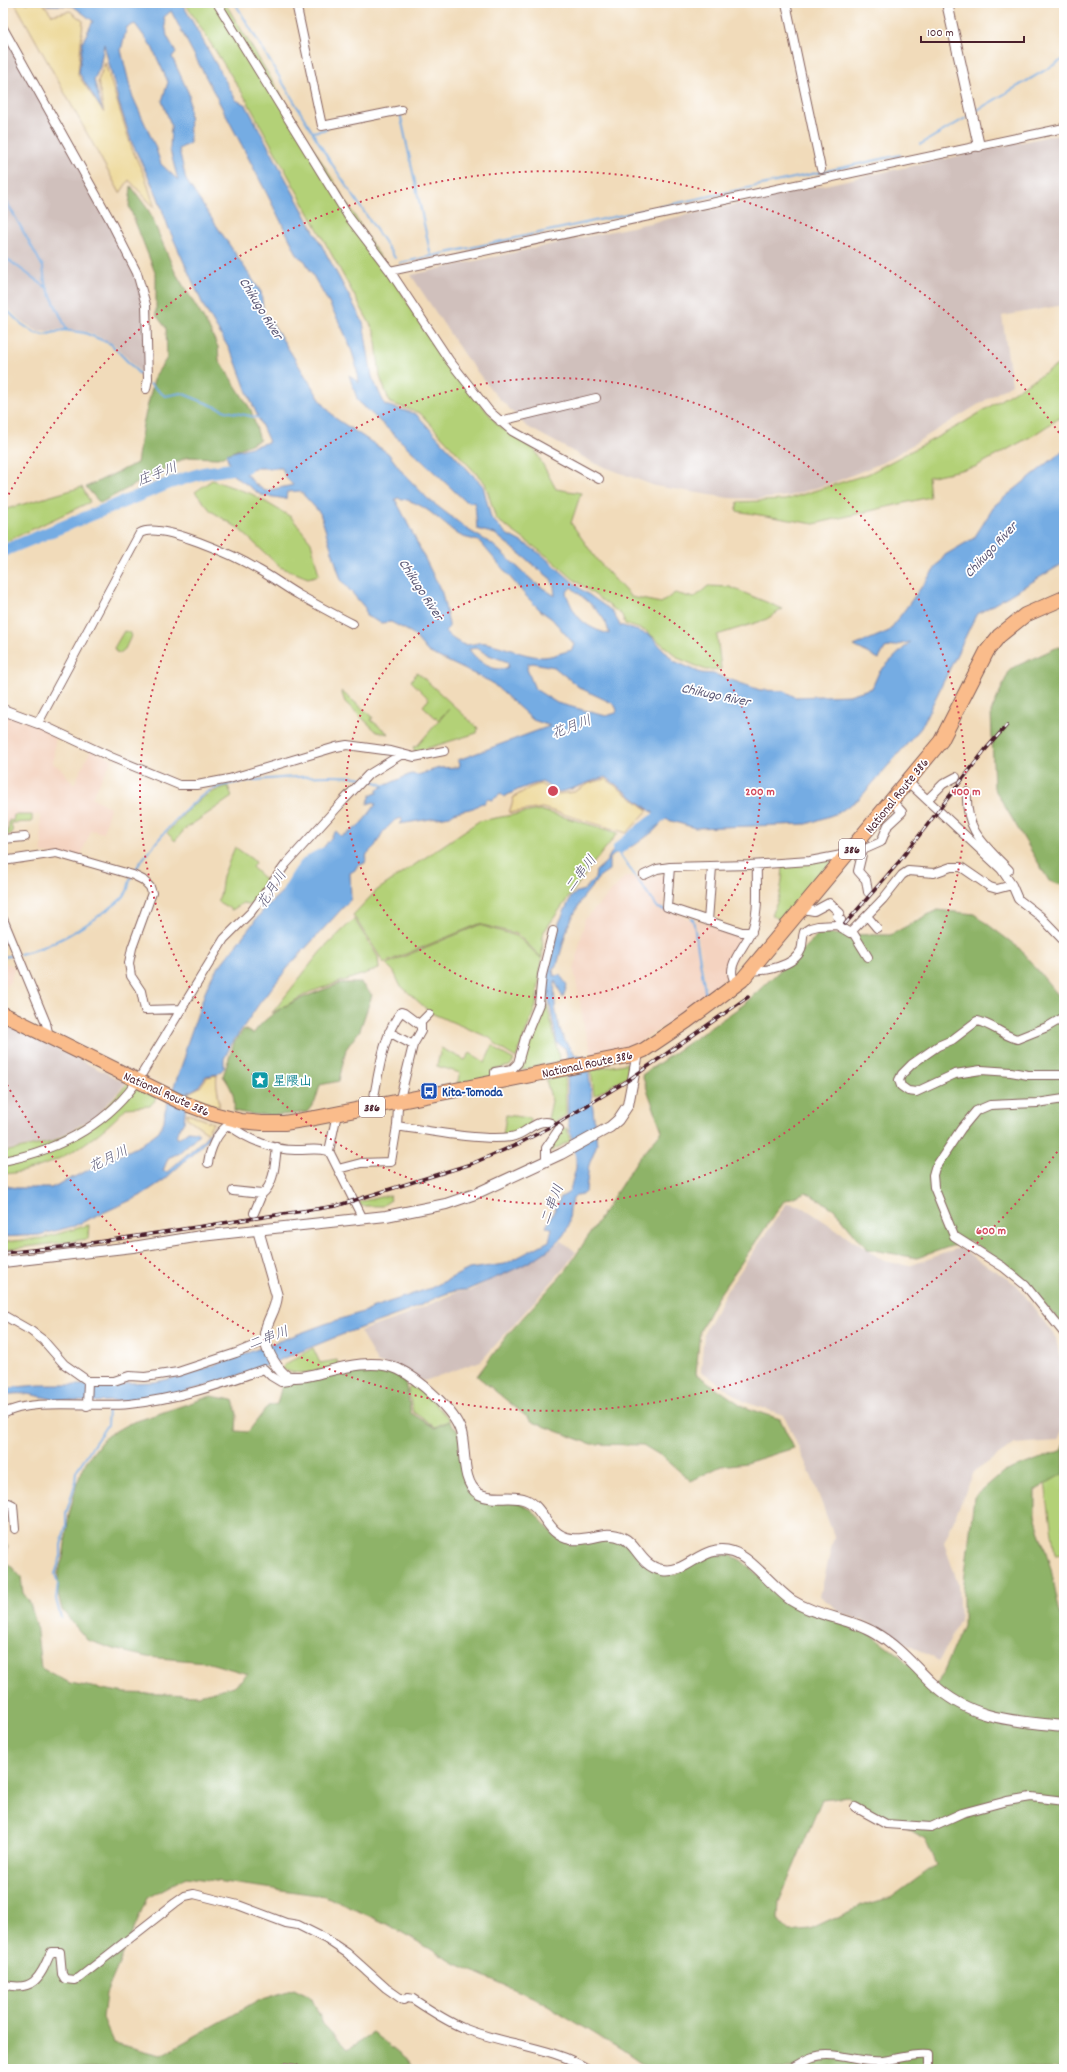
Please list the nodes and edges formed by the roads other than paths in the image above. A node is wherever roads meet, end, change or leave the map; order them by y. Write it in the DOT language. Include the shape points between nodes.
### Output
graph roads {
  1 [pos="217,3"];
  2 [pos="296,3"];
  3 [pos="786,3"];
  4 [pos="947,3"];
  5 [pos="3,28"];
  6 [pos="401,110"];
  7 [pos="1064,128"];
  8 [pos="979,146"];
  9 [pos="821,169"];
  10 [pos="390,271"];
  11 [pos="146,389"];
  12 [pos="596,398"];
  13 [pos="500,421"];
  14 [pos="599,479"];
  15 [pos="1064,598"];
  16 [pos="353,624"];
  17 [pos="3,710"];
  18 [pos="38,723"];
  19 [pos="444,751"];
  20 [pos="402,754"];
  21 [pos="956,777"];
  22 [pos="907,781"];
  23 [pos="967,792"];
  24 [pos="891,800"];
  25 [pos="927,800"];
  26 [pos="25,837"];
  27 [pos="3,839"];
  28 [pos="848,854"];
  29 [pos="3,861"];
  30 [pos="757,865"];
  31 [pos="670,867"];
  32 [pos="712,867"];
  33 [pos="644,875"];
  34 [pos="907,880"];
  35 [pos="1011,882"];
  36 [pos="899,884"];
  37 [pos="868,892"];
  38 [pos="803,909"];
  39 [pos="867,916"];
  40 [pos="3,919"];
  41 [pos="708,921"];
  42 [pos="837,925"];
  43 [pos="877,928"];
  44 [pos="553,931"];
  45 [pos="852,931"];
  46 [pos="752,932"];
  47 [pos="1064,941"];
  48 [pos="868,957"];
  49 [pos="750,970"];
  50 [pos="737,984"];
  51 [pos="182,1009"];
  52 [pos="3,1014"];
  53 [pos="429,1014"];
  54 [pos="1064,1017"];
  55 [pos="420,1025"];
  56 [pos="389,1032"];
  57 [pos="46,1036"];
  58 [pos="413,1045"];
  59 [pos="638,1053"];
  60 [pos="1064,1074"];
  61 [pos="140,1082"];
  62 [pos="495,1082"];
  63 [pos="374,1097"];
  64 [pos="1064,1099"];
  65 [pos="399,1101"];
  66 [pos="337,1114"];
  67 [pos="229,1121"];
  68 [pos="551,1123"];
  69 [pos="397,1126"];
  70 [pos="559,1129"];
  71 [pos="277,1147"];
  72 [pos="329,1151"];
  73 [pos="3,1161"];
  74 [pos="546,1162"];
  75 [pos="208,1163"];
  76 [pos="338,1169"];
  77 [pos="233,1191"];
  78 [pos="262,1194"];
  79 [pos="254,1213"];
  80 [pos="363,1219"];
  81 [pos="258,1230"];
  82 [pos="3,1262"];
  83 [pos="3,1315"];
  84 [pos="1064,1333"];
  85 [pos="266,1342"];
  86 [pos="292,1378"];
  87 [pos="88,1380"];
  88 [pos="87,1406"];
  89 [pos="3,1414"];
  90 [pos="3,1504"];
  91 [pos="15,1529"];
  92 [pos="1064,1726"];
  93 [pos="1064,1801"];
  94 [pos="855,1807"];
  95 [pos="3,1984"];
  96 [pos="284,2067"];
  97 [pos="296,2069"];
  98 [pos="588,2069"];
  99 [pos="789,2069"];
  100 [pos="928,2069"];
  1 -- 10 [label="street" via="348,216"];
  2 -- 6 [label="street" via="322,126"];
  3 -- 9 [label="street"];
  4 -- 8 [label="street"];
  5 -- 11 [label="street" via="137,273 146,306"];
  7 -- 8 [label="street"];
  8 -- 10 [label="street"];
  10 -- 13 [label="street" via="449,360 489,411"];
  12 -- 13 [label="street"];
  13 -- 14 [label="street" via="512,431"];
  15 -- 22 [label="highway, National Route 386 / 386" via="1025,615 999,636 987,651 941,741"];
  16 -- 18 [label="street" via="256,569 207,545 157,530 145,530 140,533"];
  17 -- 18 [label="street"];
  18 -- 20 [label="street" via="179,785 197,785 229,779 347,745"];
  19 -- 20 [label="street" via="414,757"];
  20 -- 51 [label="street" via="368,775 286,864 251,912 224,939"];
  21 -- 25 [label="street" via="943,784"];
  22 -- 24 [label="highway, National Route 386 / 386"];
  22 -- 25 [label="street"];
  23 -- 35 [label="street" via="972,827 1009,870"];
  24 -- 28 [label="highway, National Route 386 / 386"];
  24 -- 37 [label="street" via="902,812 888,825 881,842 863,850 858,871 866,880"];
  25 -- 35 [label="street" via="1001,869"];
  26 -- 27 [label="street"];
  28 -- 30 [label="street"];
  28 -- 38 [label="highway, National Route 386 / 386"];
  29 -- 51 [label="street" via="56,853 132,874 143,880 150,886 152,893 132,948 131,976 141,992 145,1010"];
  30 -- 32 [label="street"];
  30 -- 46 [label="street"];
  31 -- 32 [label="street"];
  31 -- 33 [label="street"];
  31 -- 41 [label="street" via="667,907"];
  32 -- 41 [label="street"];
  34 -- 36 [label="street"];
  35 -- 36 [label="street" via="998,889 990,887 961,867 951,867 934,873 908,871"];
  35 -- 47 [label="street" via="1018,899 1040,916"];
  36 -- 39 [label="street"];
  38 -- 42 [label="street" via="814,911 829,903 840,912 837,916 841,920"];
  38 -- 49 [label="highway, National Route 386 / 386"];
  39 -- 43 [label="street"];
  39 -- 45 [label="street"];
  40 -- 57 [label="street" via="46,1023"];
  41 -- 46 [label="street" via="742,932"];
  42 -- 45 [label="street" via="846,932"];
  42 -- 49 [label="street" via="810,928 804,932 801,950 792,960 759,971"];
  44 -- 62 [label="street" via="542,975 540,1004 525,1038 518,1064 512,1069 495,1072"];
  45 -- 48 [label="street"];
  46 -- 50 [label="street" via="732,966"];
  49 -- 50 [label="highway, National Route 386 / 386"];
  50 -- 59 [label="highway, National Route 386 / 386"];
  51 -- 61 [label="street"];
  52 -- 57 [label="highway, National Route 386 / 386"];
  53 -- 55 [label="street"];
  54 -- 60 [label="street" via="1017,1039 977,1021 952,1040 938,1046 912,1064 899,1080 901,1086 908,1091 916,1092 967,1071 995,1070 1044,1076"];
  55 -- 56 [label="street" via="401,1012"];
  55 -- 58 [label="street" via="421,1031"];
  56 -- 58 [label="street"];
  56 -- 63 [label="street"];
  57 -- 61 [label="highway, National Route 386 / 386"];
  58 -- 65 [label="street"];
  59 -- 62 [label="highway, National Route 386 / 386"];
  59 -- 74 [label="street" via="628,1105 618,1120 610,1127"];
  61 -- 67 [label="highway, National Route 386 / 386"];
  61 -- 73 [label="street" via="90,1128 50,1148"];
  62 -- 65 [label="highway, National Route 386 / 386"];
  64 -- 84 [label="street" via="1037,1103 994,1104 976,1111 961,1129 933,1175 934,1187 954,1236 1003,1267 1025,1285"];
  65 -- 66 [label="highway, National Route 386 / 386"];
  65 -- 69 [label="street"];
  66 -- 67 [label="highway, National Route 386 / 386" via="284,1123"];
  66 -- 72 [label="street"];
  67 -- 71 [label="street" via="245,1136"];
  67 -- 75 [label="street" via="212,1147"];
  68 -- 69 [label="street" via="539,1123 510,1137 480,1137"];
  69 -- 76 [label="street" via="391,1162 361,1163"];
  70 -- 74 [label="street" via="546,1148"];
  71 -- 72 [label="street"];
  71 -- 78 [label="street" via="272,1178"];
  72 -- 76 [label="street"];
  74 -- 80 [label="street" via="475,1194 446,1204"];
  76 -- 80 [label="street"];
  77 -- 78 [label="street"];
  78 -- 79 [label="street"];
  80 -- 81 [label="street"];
  81 -- 82 [label="street"];
  81 -- 85 [label="street" via="277,1296 277,1305 266,1326"];
  83 -- 87 [label="street" via="43,1340 64,1364"];
  85 -- 86 [label="street" via="276,1365 283,1374"];
  85 -- 87 [label="street" via="178,1372 145,1377 129,1376 114,1381"];
  86 -- 88 [label="street" via="281,1382 264,1369 210,1388 156,1401"];
  86 -- 92 [label="street" via="357,1365 395,1368 414,1378 448,1410 460,1430 467,1473 477,1493 488,1498 526,1500 535,1507 549,1527 571,1539 612,1534 624,1538 640,1557 660,1570 672,1570 715,1550 735,1552 792,1600 832,1618 873,1632 892,1644 933,1685 954,1701 982,1715"];
  87 -- 88 [label="street"];
  88 -- 89 [label="street" via="31,1405 12,1408"];
  90 -- 91 [label="street" via="13,1505"];
  93 -- 94 [label="street" via="1031,1797 1007,1800 962,1813 931,1827 886,1824"];
  95 -- 98 [label="street" via="23,1987 36,1981 51,1952 57,1951 60,1952 62,1974 65,1979 79,1978 175,1903 185,1896 194,1894 238,1905 298,1925 347,1953 403,2000 413,1999 463,2028 522,2044"];
  96 -- 97 [label="street"];
  99 -- 100 [label="street" via="813,2057 829,2055 866,2062 916,2054 928,2055"];
}
